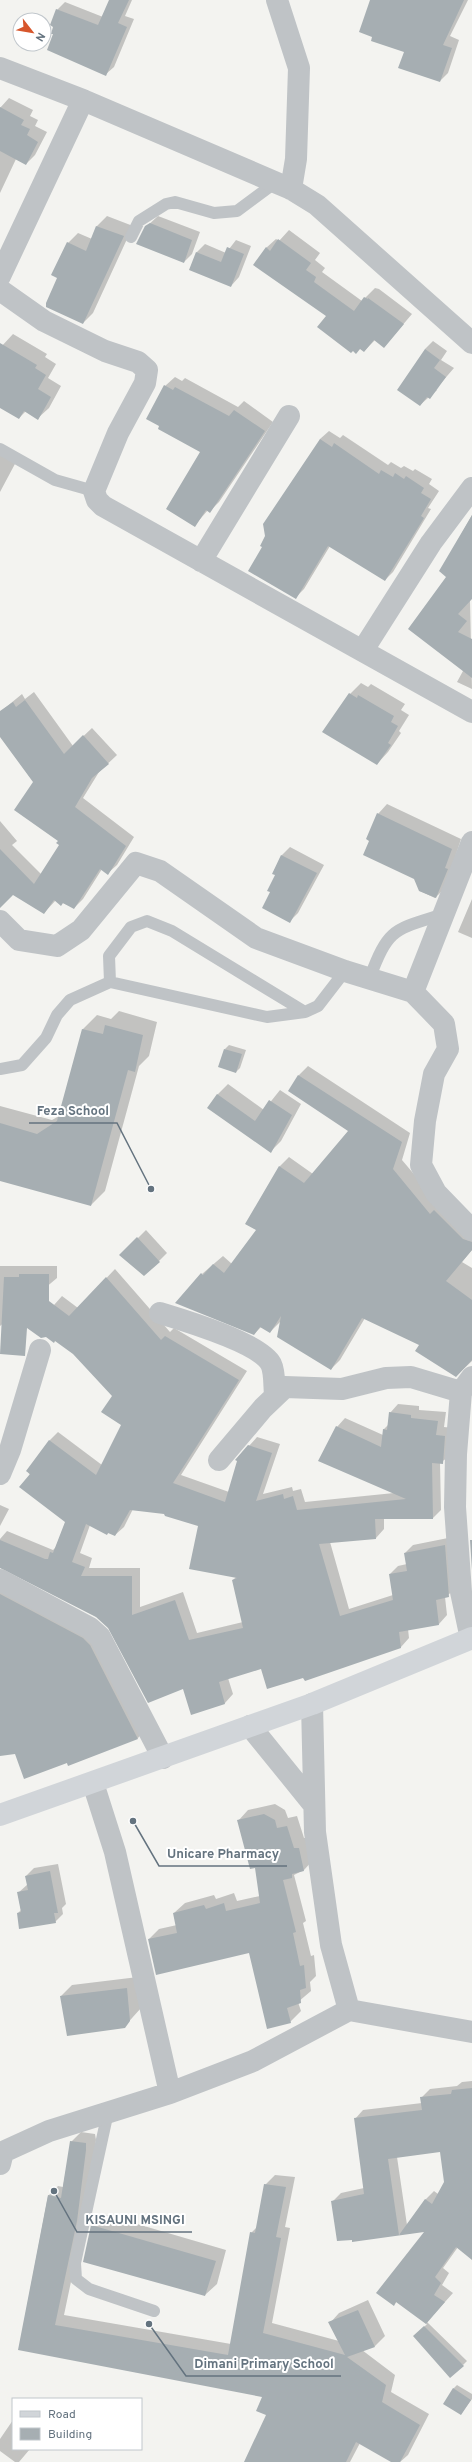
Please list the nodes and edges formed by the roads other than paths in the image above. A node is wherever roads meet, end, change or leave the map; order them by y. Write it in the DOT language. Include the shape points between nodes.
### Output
graph roads {
  1 [pos="277,0"];
  2 [pos="0,68"];
  3 [pos="84,100"];
  4 [pos="283,186"];
  5 [pos="131,237"];
  6 [pos="0,276"];
  7 [pos="0,290"];
  8 [pos="472,343"];
  9 [pos="289,416"];
  10 [pos="0,449"];
  11 [pos="472,488"];
  12 [pos="94,491"];
  13 [pos="201,560"];
  14 [pos="363,650"];
  15 [pos="472,712"];
  16 [pos="472,842"];
  17 [pos="444,914"];
  18 [pos="0,921"];
  19 [pos="345,972"];
  20 [pos="370,977"];
  21 [pos="110,982"];
  22 [pos="413,992"];
  23 [pos="305,1012"];
  24 [pos="0,1069"];
  25 [pos="472,1230"];
  26 [pos="160,1313"];
  27 [pos="40,1350"];
  28 [pos="466,1384"];
  29 [pos="275,1395"];
  30 [pos="220,1460"];
  31 [pos="0,1474"];
  32 [pos="0,1580"];
  33 [pos="472,1638"];
  34 [pos="312,1704"];
  35 [pos="250,1726"];
  36 [pos="163,1758"];
  37 [pos="93,1783"];
  38 [pos="314,1805"];
  39 [pos="0,1815"];
  40 [pos="349,2010"];
  41 [pos="472,2032"];
  42 [pos="170,2093"];
  43 [pos="108,2112"];
  44 [pos="1,2156"];
  45 [pos="154,2311"];
  1 -- 4 [label="street" via="299,68 296,159"];
  2 -- 3 [label="street"];
  3 -- 4 [label="street"];
  3 -- 6 [label="street"];
  4 -- 5 [label="lane" via="237,211 214,213 175,202 166,204 139,221"];
  4 -- 8 [label="street" via="317,205"];
  7 -- 12 [label="street" via="44,321 105,351 138,362 146,370 145,383 118,433"];
  9 -- 13 [label="street"];
  10 -- 12 [label="lane" via="55,480"];
  11 -- 14 [label="street" via="431,543"];
  12 -- 13 [label="street" via="97,500 103,506"];
  13 -- 14 [label="street"];
  14 -- 15 [label="street"];
  16 -- 17 [label="street"];
  17 -- 20 [label="lane" via="401,928 392,935 381,948"];
  17 -- 22 [label="street"];
  18 -- 19 [label="street" via="19,940 57,946 81,930 136,863 160,871 256,938"];
  19 -- 20 [label="street"];
  19 -- 23 [label="lane" via="318,1006"];
  20 -- 22 [label="street"];
  21 -- 23 [label="lane" via="267,1017"];
  21 -- 23 [label="lane" via="109,956 131,927 147,921 172,931"];
  21 -- 24 [label="lane" via="70,1000 57,1015 46,1038 22,1065"];
  22 -- 25 [label="street" via="444,1024 448,1049 434,1074 425,1121 421,1165 436,1193"];
  26 -- 29 [label="street" via="218,1331 265,1356 271,1365"];
  27 -- 31 [label="street" via="10,1450"];
  28 -- 29 [label="street" via="411,1377 386,1378 342,1389 285,1387"];
  28 -- 33 [label="street" via="456,1454 455,1507 461,1592"];
  29 -- 30 [label="street"];
  32 -- 36 [label="street" via="90,1628 100,1637"];
  33 -- 34 [label="main road"];
  34 -- 35 [label="main road"];
  34 -- 38 [label="street"];
  35 -- 36 [label="main road"];
  35 -- 38 [label="street"];
  36 -- 37 [label="main road"];
  37 -- 39 [label="main road"];
  37 -- 42 [label="street" via="115,1852"];
  38 -- 40 [label="street" via="315,1832 331,1945"];
  40 -- 41 [label="street"];
  40 -- 42 [label="street" via="253,2061"];
  42 -- 43 [label="street"];
  43 -- 44 [label="street" via="29,2138"];
  43 -- 45 [label="lane" via="75,2263 76,2279 89,2289"];
}
